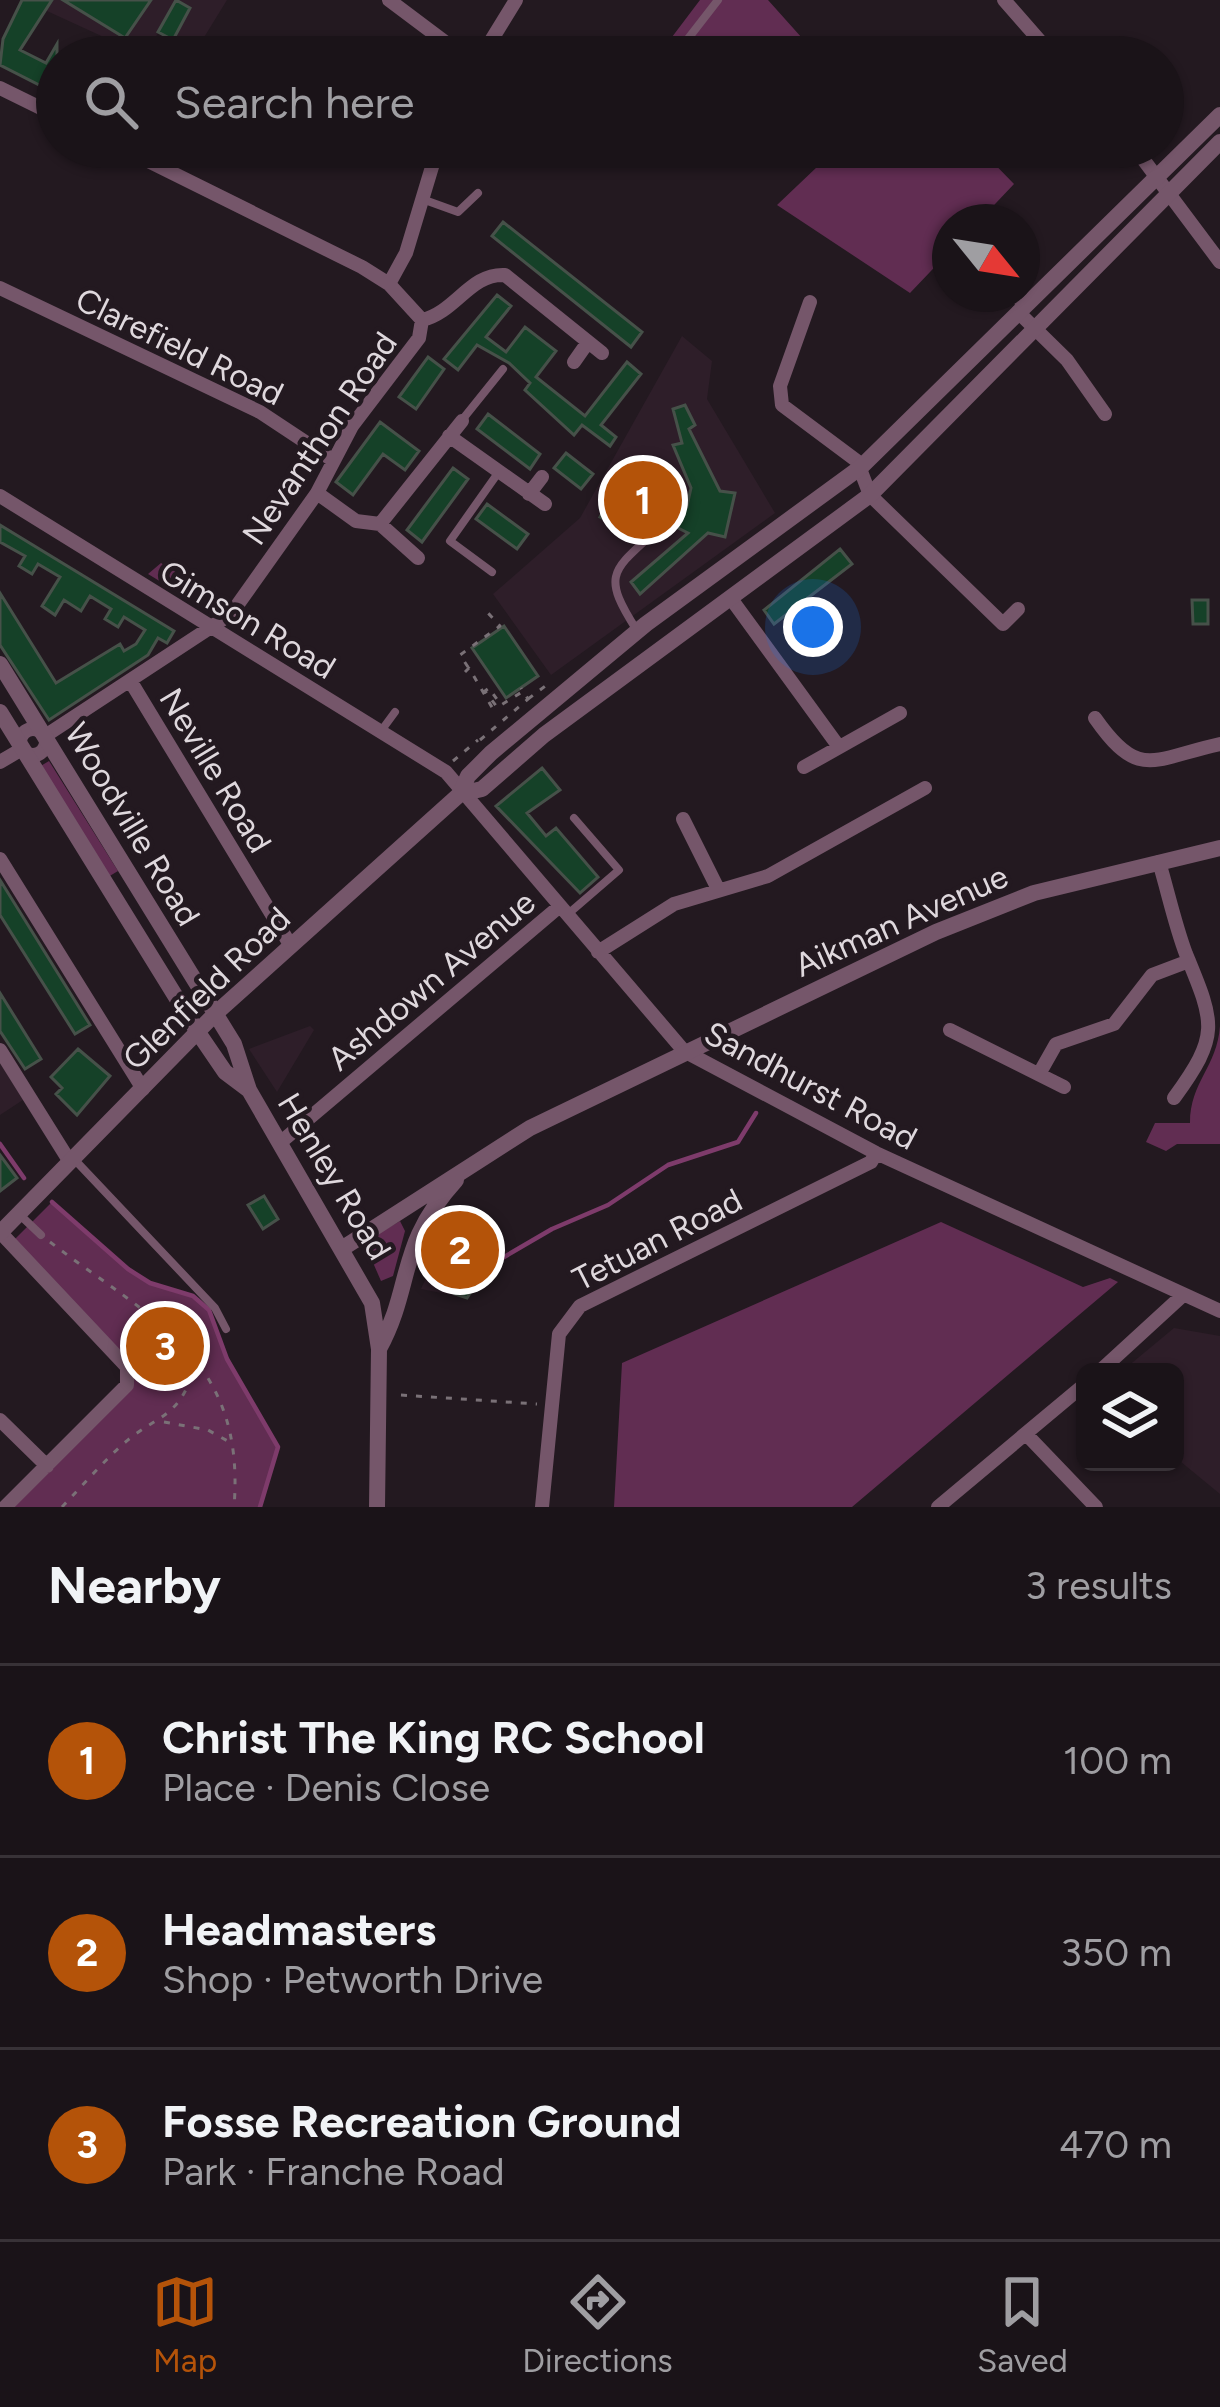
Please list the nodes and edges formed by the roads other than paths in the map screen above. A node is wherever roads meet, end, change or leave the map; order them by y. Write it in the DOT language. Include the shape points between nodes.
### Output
graph roads {
  1 [pos="388,0"];
  2 [pos="516,0"];
  3 [pos="718,0"];
  4 [pos="1004,0"];
  5 [pos="437,36"];
  6 [pos="494,36"];
  7 [pos="690,36"];
  8 [pos="1036,36"];
  9 [pos="0,88"];
  10 [pos="36,106"];
  11 [pos="1220,115"];
  12 [pos="1220,142"];
  13 [pos="1184,160"];
  14 [pos="161,168"];
  15 [pos="432,168"];
  16 [pos="1151,168"];
  17 [pos="1178,168"];
  18 [pos="1165,184"];
  19 [pos="478,193"];
  20 [pos="422,199"];
  21 [pos="1220,262"];
  22 [pos="389,284"];
  23 [pos="1040,285"];
  24 [pos="0,288"];
  25 [pos="810,302"];
  26 [pos="1009,312"];
  27 [pos="1023,312"];
  28 [pos="422,320"];
  29 [pos="1036,329"];
  30 [pos="588,342"];
  31 [pos="602,353"];
  32 [pos="574,362"];
  33 [pos="502,369"];
  34 [pos="1105,414"];
  35 [pos="462,421"];
  36 [pos="449,436"];
  37 [pos="332,459"];
  38 [pos="861,467"];
  39 [pos="499,472"];
  40 [pos="542,477"];
  41 [pos="317,493"];
  42 [pos="529,494"];
  43 [pos="870,495"];
  44 [pos="0,496"];
  45 [pos="545,505"];
  46 [pos="793,518"];
  47 [pos="380,524"];
  48 [pos="658,529"];
  49 [pos="809,542"];
  50 [pos="415,550"];
  51 [pos="492,572"];
  52 [pos="732,600"];
  53 [pos="1018,609"];
  54 [pos="641,628"];
  55 [pos="213,631"];
  56 [pos="662,648"];
  57 [pos="0,664"];
  58 [pos="131,682"];
  59 [pos="0,712"];
  60 [pos="395,712"];
  61 [pos="900,713"];
  62 [pos="1095,718"];
  63 [pos="381,732"];
  64 [pos="45,736"];
  65 [pos="1220,744"];
  66 [pos="839,747"];
  67 [pos="22,748"];
  68 [pos="0,762"];
  69 [pos="804,766"];
  70 [pos="925,788"];
  71 [pos="460,794"];
  72 [pos="574,818"];
  73 [pos="682,819"];
  74 [pos="1220,848"];
  75 [pos="0,859"];
  76 [pos="1160,862"];
  77 [pos="129,876"];
  78 [pos="108,887"];
  79 [pos="718,889"];
  80 [pos="564,910"];
  81 [pos="291,946"];
  82 [pos="598,952"];
  83 [pos="1190,961"];
  84 [pos="214,1014"];
  85 [pos="950,1030"];
  86 [pos="197,1031"];
  87 [pos="0,1050"];
  88 [pos="684,1051"];
  89 [pos="1039,1074"];
  90 [pos="1064,1087"];
  91 [pos="143,1089"];
  92 [pos="249,1090"];
  93 [pos="1174,1098"];
  94 [pos="280,1142"];
  95 [pos="876,1153"];
  96 [pos="71,1160"];
  97 [pos="460,1175"];
  98 [pos="401,1208"];
  99 [pos="19,1214"];
  100 [pos="419,1228"];
  101 [pos="0,1233"];
  102 [pos="41,1235"];
  103 [pos="343,1248"];
  104 [pos="401,1276"];
  105 [pos="366,1287"];
  106 [pos="1183,1295"];
  107 [pos="1220,1311"];
  108 [pos="226,1329"];
  109 [pos="379,1349"];
  110 [pos="1109,1363"];
  111 [pos="1076,1392"];
  112 [pos="0,1420"];
  113 [pos="1026,1434"];
  114 [pos="47,1466"];
  115 [pos="939,1506"];
  116 [pos="5,1507"];
  117 [pos="377,1507"];
  118 [pos="542,1507"];
  119 [pos="1096,1507"];
  1 -- 5 [label="street"];
  2 -- 6 [label="street"];
  3 -- 7 [label="lane"];
  4 -- 8 [label="street"];
  9 -- 10 [label="street"];
  11 -- 13 [label="street, Glenfield Road"];
  12 -- 18 [label="street, Glenfield Road"];
  14 -- 22 [label="street"];
  15 -- 20 [label="street"];
  16 -- 18 [label="street"];
  17 -- 18 [label="street, Glenfield Road"];
  18 -- 21 [label="street"];
  18 -- 23 [label="street, Glenfield Road"];
  18 -- 29 [label="street, Glenfield Road"];
  19 -- 20 [label="lane" via="458,212"];
  20 -- 22 [label="street"];
  22 -- 28 [label="street"];
  24 -- 37 [label="street, Clarefield Road" via="260,412"];
  25 -- 38 [label="street" via="779,397"];
  26 -- 38 [label="street, Glenfield Road"];
  27 -- 29 [label="street"];
  28 -- 30 [label="street, Nevanthon Road" via="454,309 475,283 505,275"];
  28 -- 37 [label="street, Nevanthon Road" via="419,338"];
  29 -- 34 [label="street"];
  29 -- 43 [label="street, Glenfield Road"];
  30 -- 31 [label="street, Nevanthon Road"];
  30 -- 32 [label="street"];
  33 -- 35 [label="lane"];
  35 -- 36 [label="street"];
  36 -- 39 [label="street"];
  36 -- 47 [label="street"];
  37 -- 41 [label="street, Nevanthon Road"];
  38 -- 43 [label="street"];
  38 -- 46 [label="street, Glenfield Road"];
  39 -- 42 [label="street"];
  39 -- 51 [label="lane" via="450,541"];
  40 -- 42 [label="street"];
  41 -- 47 [label="street" via="356,521"];
  41 -- 55 [label="street, Nevanthon Road"];
  42 -- 45 [label="street"];
  43 -- 49 [label="street, Glenfield Road"];
  43 -- 53 [label="street" via="1003,625"];
  44 -- 55 [label="street, Gimson Road"];
  46 -- 49 [label="street"];
  46 -- 54 [label="street, Glenfield Road"];
  47 -- 50 [label="street"];
  48 -- 54 [label="lane" via="614,580 612,592"];
  49 -- 52 [label="street, Glenfield Road"];
  52 -- 56 [label="street, Glenfield Road"];
  52 -- 66 [label="street"];
  54 -- 56 [label="street"];
  54 -- 71 [label="street, Glenfield Road" via="491,753"];
  55 -- 58 [label="street"];
  55 -- 63 [label="street, Gimson Road"];
  56 -- 71 [label="street, Glenfield Road" via="482,789"];
  57 -- 64 [label="street, Woodville Road"];
  58 -- 64 [label="street"];
  58 -- 81 [label="street, Neville Road"];
  59 -- 67 [label="street, Woodville Road"];
  60 -- 63 [label="lane"];
  61 -- 66 [label="street"];
  62 -- 65 [label="street" via="1121,755 1142,761"];
  63 -- 71 [label="street, Gimson Road" via="446,772"];
  64 -- 67 [label="street" via="40,754"];
  64 -- 77 [label="street, Woodville Road"];
  66 -- 69 [label="street"];
  67 -- 68 [label="street"];
  67 -- 78 [label="street, Woodville Road"];
  70 -- 79 [label="street" via="790,866"];
  71 -- 80 [label="street, Sandhurst Road"];
  71 -- 81 [label="street, Glenfield Road"];
  72 -- 80 [label="lane" via="619,870"];
  73 -- 79 [label="street"];
  74 -- 76 [label="street, Aikman Avenue"];
  75 -- 91 [label="street"];
  76 -- 83 [label="street"];
  76 -- 88 [label="street, Aikman Avenue" via="1034,893"];
  77 -- 78 [label="street"];
  77 -- 84 [label="street, Woodville Road"];
  78 -- 86 [label="street, Woodville Road"];
  79 -- 82 [label="street" via="674,904"];
  80 -- 82 [label="street, Sandhurst Road"];
  80 -- 94 [label="street, Ashdown Avenue"];
  81 -- 84 [label="street, Glenfield Road"];
  82 -- 88 [label="street, Sandhurst Road"];
  83 -- 89 [label="street" via="1152,975 1114,1024 1056,1044"];
  83 -- 93 [label="street" via="1211,1008 1213,1035 1202,1065"];
  84 -- 86 [label="street, Glenfield Road"];
  84 -- 92 [label="street, Henley Road" via="242,1059"];
  85 -- 89 [label="street"];
  86 -- 91 [label="street, Glenfield Road"];
  86 -- 92 [label="street, Henley Road" via="225,1072"];
  87 -- 96 [label="street"];
  88 -- 95 [label="street, Sandhurst Road"];
  88 -- 97 [label="street, Aikman Avenue" via="530,1128"];
  89 -- 90 [label="street"];
  91 -- 96 [label="street, Glenfield Road"];
  92 -- 94 [label="street, Henley Road"];
  94 -- 103 [label="street, Henley Road"];
  95 -- 106 [label="street, Sandhurst Road"];
  95 -- 118 [label="street, Tetuan Road" via="580,1306 559,1334"];
  96 -- 99 [label="street, Glenfield Road"];
  96 -- 108 [label="lane" via="215,1308"];
  97 -- 98 [label="street"];
  97 -- 100 [label="street"];
  98 -- 100 [label="street"];
  98 -- 103 [label="street"];
  99 -- 101 [label="street, Glenfield Road"];
  99 -- 102 [label="lane"];
  100 -- 104 [label="street"];
  101 -- 114 [label="street" via="127,1367 127,1385"];
  103 -- 105 [label="street, Henley Road"];
  104 -- 105 [label="street"];
  104 -- 109 [label="street"];
  105 -- 109 [label="street, Henley Road"];
  106 -- 107 [label="street, Sandhurst Road"];
  106 -- 110 [label="street"];
  109 -- 117 [label="street, Henley Road"];
  111 -- 113 [label="street"];
  112 -- 114 [label="street"];
  113 -- 115 [label="street"];
  113 -- 119 [label="street"];
  114 -- 116 [label="street"];
}
